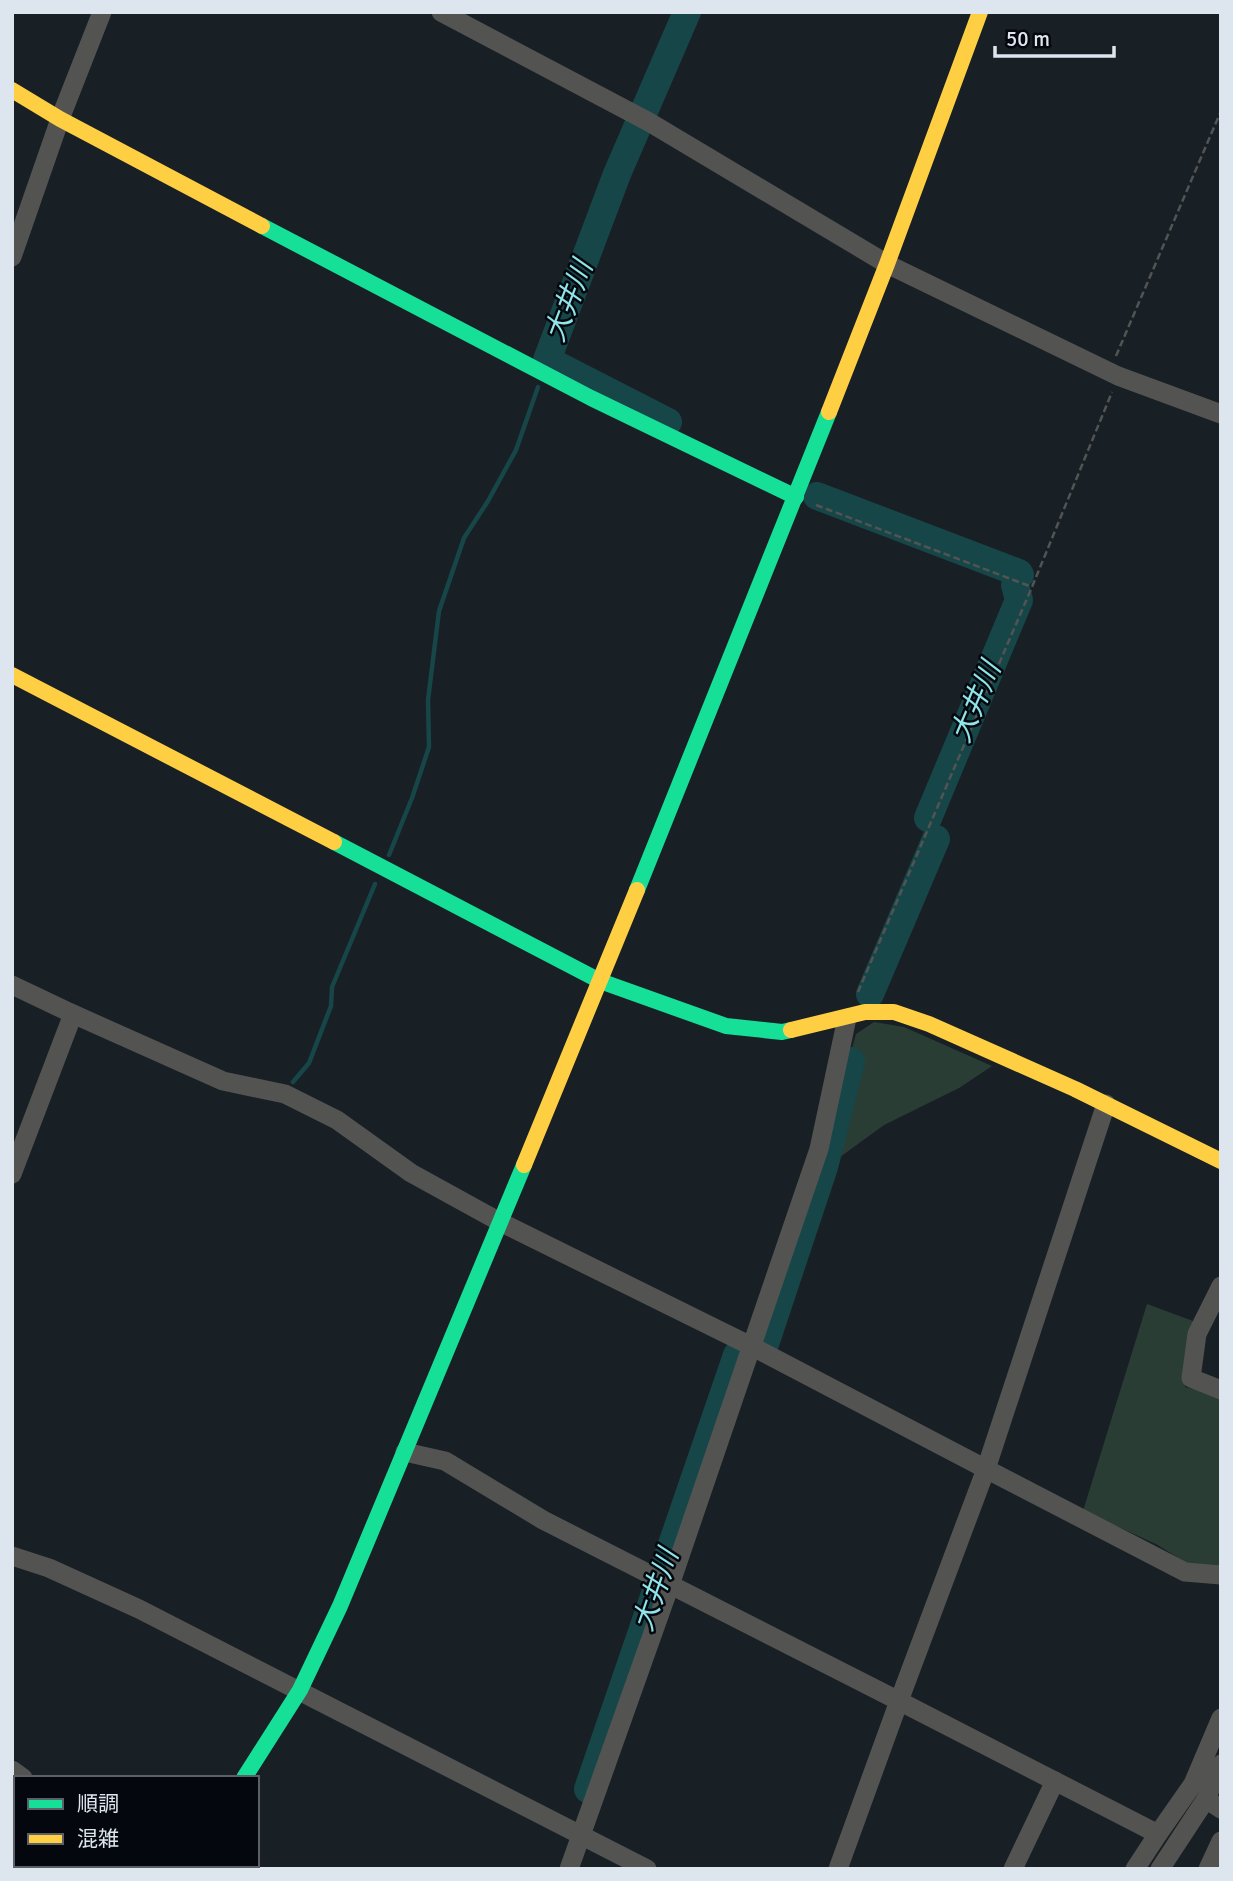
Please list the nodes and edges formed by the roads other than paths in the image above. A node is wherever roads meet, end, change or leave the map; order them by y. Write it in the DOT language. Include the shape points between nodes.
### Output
graph roads {
  1 [pos="102,12"];
  2 [pos="442,12"];
  3 [pos="980,12"];
  4 [pos="12,90"];
  5 [pos="60,119"];
  6 [pos="12,257"];
  7 [pos="887,264"];
  8 [pos="1221,414"];
  9 [pos="796,497"];
  10 [pos="12,675"];
  11 [pos="600,981"];
  12 [pos="12,985"];
  13 [pos="73,1014"];
  14 [pos="847,1018"];
  15 [pos="1106,1104"];
  16 [pos="1221,1161"];
  17 [pos="12,1174"];
  18 [pos="500,1222"];
  19 [pos="1221,1286"];
  20 [pos="752,1347"];
  21 [pos="1221,1390"];
  22 [pos="405,1451"];
  23 [pos="986,1469"];
  24 [pos="12,1556"];
  25 [pos="1221,1575"];
  26 [pos="670,1585"];
  27 [pos="300,1690"];
  28 [pos="899,1700"];
  29 [pos="1221,1718"];
  30 [pos="1221,1764"];
  31 [pos="245,1776"];
  32 [pos="1055,1781"];
  33 [pos="1214,1804"];
  34 [pos="1158,1834"];
  35 [pos="582,1835"];
  36 [pos="1221,1841"];
  37 [pos="569,1869"];
  38 [pos="647,1869"];
  39 [pos="838,1869"];
  40 [pos="1013,1869"];
  41 [pos="1135,1869"];
  42 [pos="1160,1869"];
  43 [pos="1209,1869"];
  1 -- 5 [label="street"];
  2 -- 7 [label="street" via="644,120"];
  3 -- 7 [label="street"];
  4 -- 5 [label="street"];
  5 -- 6 [label="street"];
  5 -- 9 [label="street" via="590,398"];
  7 -- 8 [label="street" via="1114,373"];
  7 -- 9 [label="street"];
  9 -- 11 [label="street"];
  10 -- 11 [label="street"];
  11 -- 14 [label="street" via="726,1026 782,1031"];
  11 -- 18 [label="street"];
  12 -- 13 [label="street"];
  13 -- 17 [label="street"];
  13 -- 18 [label="street" via="223,1081 285,1094 337,1120 411,1173"];
  14 -- 15 [label="street" via="866,1012 894,1012"];
  14 -- 20 [label="street" via="820,1149"];
  15 -- 16 [label="street"];
  15 -- 23 [label="street"];
  18 -- 20 [label="street"];
  18 -- 22 [label="street"];
  19 -- 21 [label="street" via="1197,1334 1191,1378"];
  20 -- 23 [label="street"];
  20 -- 26 [label="street"];
  22 -- 26 [label="street" via="445,1461 543,1520"];
  22 -- 27 [label="street"];
  23 -- 25 [label="street" via="1185,1572"];
  23 -- 28 [label="street"];
  24 -- 27 [label="street" via="49,1567"];
  26 -- 28 [label="street"];
  26 -- 35 [label="street"];
  27 -- 31 [label="street"];
  27 -- 35 [label="street"];
  28 -- 32 [label="street"];
  28 -- 39 [label="street"];
  29 -- 34 [label="street" via="1193,1784"];
  30 -- 33 [label="street"];
  32 -- 34 [label="street"];
  32 -- 40 [label="street"];
  33 -- 42 [label="street"];
  34 -- 41 [label="street"];
  35 -- 37 [label="street"];
  35 -- 38 [label="street"];
  36 -- 43 [label="street"];
}
